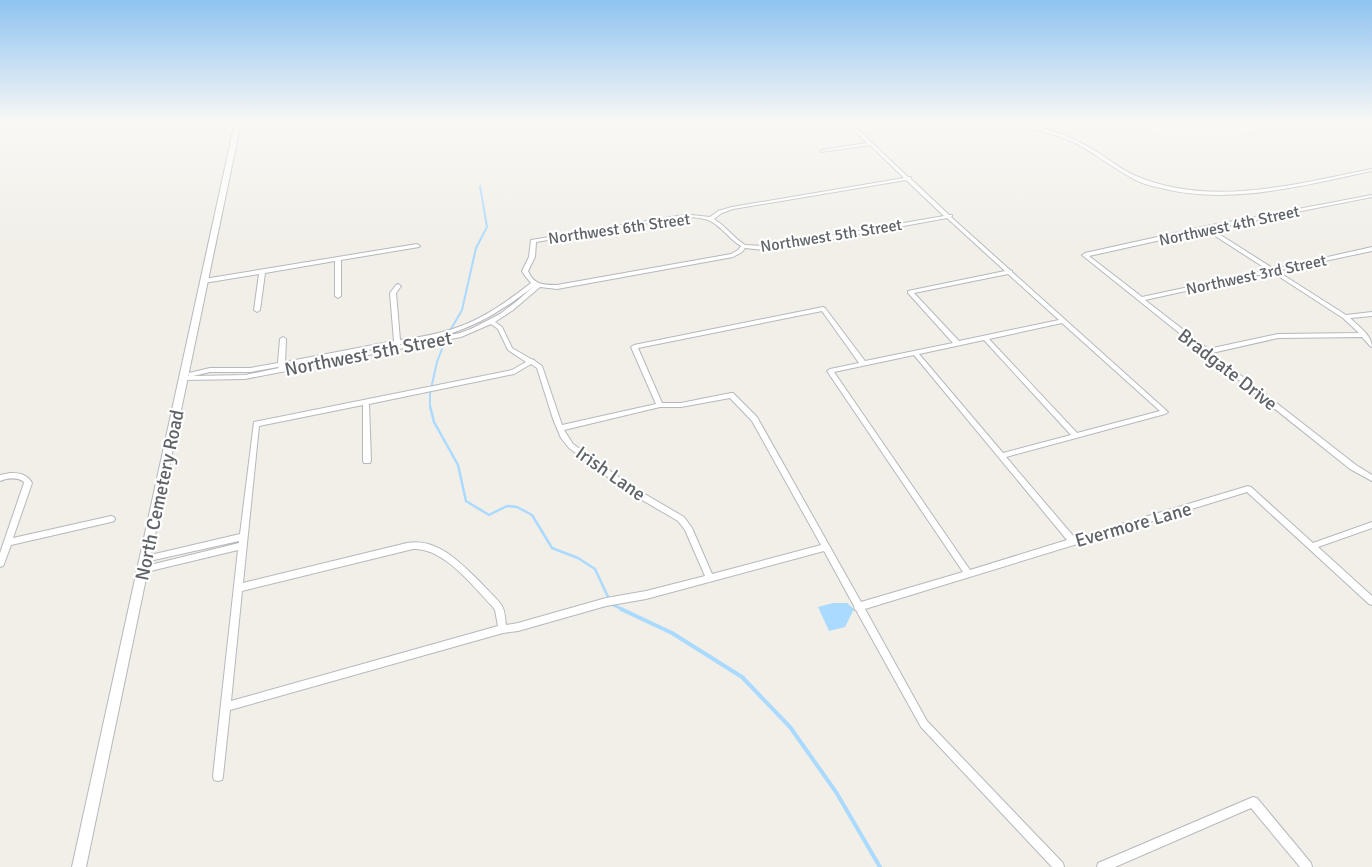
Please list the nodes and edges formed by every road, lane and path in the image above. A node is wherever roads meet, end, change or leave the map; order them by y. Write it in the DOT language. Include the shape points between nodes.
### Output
graph roads {
  1 [pos="229,162"];
  2 [pos="892,162"];
  3 [pos="1111,162"];
  4 [pos="1372,170"];
  5 [pos="909,178"];
  6 [pos="1372,196"];
  7 [pos="950,216"];
  8 [pos="711,219"];
  9 [pos="1207,228"];
  10 [pos="417,246"];
  11 [pos="744,246"];
  12 [pos="1372,249"];
  13 [pos="1085,255"];
  14 [pos="338,259"];
  15 [pos="1275,270"];
  16 [pos="262,271"];
  17 [pos="1010,272"];
  18 [pos="204,281"];
  19 [pos="535,285"];
  20 [pos="398,286"];
  21 [pos="338,296"];
  22 [pos="1140,300"];
  23 [pos="257,310"];
  24 [pos="1372,314"];
  25 [pos="1345,317"];
  26 [pos="489,320"];
  27 [pos="1064,321"];
  28 [pos="1364,335"];
  29 [pos="985,338"];
  30 [pos="283,339"];
  31 [pos="958,344"];
  32 [pos="1372,345"];
  33 [pos="397,346"];
  34 [pos="1206,352"];
  35 [pos="916,354"];
  36 [pos="532,362"];
  37 [pos="863,364"];
  38 [pos="281,367"];
  39 [pos="184,377"];
  40 [pos="366,402"];
  41 [pos="660,405"];
  42 [pos="560,428"];
  43 [pos="1076,436"];
  44 [pos="1002,456"];
  45 [pos="367,461"];
  46 [pos="0,478"];
  47 [pos="1372,478"];
  48 [pos="111,519"];
  49 [pos="1372,526"];
  50 [pos="242,537"];
  51 [pos="8,542"];
  52 [pos="1072,542"];
  53 [pos="242,546"];
  54 [pos="1312,546"];
  55 [pos="825,547"];
  56 [pos="0,564"];
  57 [pos="144,565"];
  58 [pos="968,573"];
  59 [pos="710,578"];
  60 [pos="238,588"];
  61 [pos="1372,602"];
  62 [pos="858,607"];
  63 [pos="503,629"];
  64 [pos="226,707"];
  65 [pos="218,776"];
  66 [pos="79,867"];
  67 [pos="1060,867"];
  68 [pos="1102,867"];
  69 [pos="1307,867"];
  1 -- 18 [label="street, North Cemetery Road"];
  2 -- 5 [label="street"];
  3 -- 4 [label="street" via="1133,177 1178,191 1248,193"];
  5 -- 7 [label="street"];
  5 -- 8 [label="street, Northwest 6th Street" via="732,208"];
  6 -- 9 [label="street, Northwest 4th Street"];
  7 -- 11 [label="street, Northwest 5th Street" via="789,245"];
  7 -- 17 [label="street"];
  8 -- 11 [label="street"];
  8 -- 19 [label="street, Northwest 6th Street" via="678,217 533,241 532,257 525,269 526,276"];
  9 -- 13 [label="street, Northwest 4th Street"];
  9 -- 15 [label="street"];
  10 -- 14 [label="street"];
  11 -- 19 [label="street, Northwest 5th Street" via="733,255 557,286"];
  12 -- 15 [label="street, Northwest 3rd Street"];
  13 -- 22 [label="street, Bradgate Drive"];
  14 -- 16 [label="street"];
  14 -- 21 [label="street"];
  15 -- 22 [label="street, Northwest 3rd Street"];
  15 -- 25 [label="street"];
  16 -- 18 [label="street"];
  16 -- 23 [label="street"];
  17 -- 27 [label="street"];
  17 -- 31 [label="street" via="910,292"];
  18 -- 39 [label="street, North Cemetery Road"];
  19 -- 26 [label="street, Northwest 5th Street" via="508,313"];
  20 -- 33 [label="street" via="393,293"];
  22 -- 34 [label="street, Bradgate Drive"];
  24 -- 25 [label="street"];
  25 -- 28 [label="street"];
  26 -- 33 [label="street, Northwest 5th Street" via="461,335"];
  26 -- 36 [label="street, Irish Lane" via="500,328 510,349"];
  27 -- 29 [label="street"];
  27 -- 43 [label="street" via="1164,412"];
  28 -- 32 [label="street"];
  28 -- 34 [label="street" via="1278,336"];
  29 -- 31 [label="street"];
  29 -- 43 [label="street"];
  30 -- 38 [label="street"];
  31 -- 35 [label="street"];
  33 -- 38 [label="street, Northwest 5th Street"];
  34 -- 47 [label="street, Bradgate Drive" via="1353,467"];
  35 -- 37 [label="street"];
  35 -- 44 [label="street"];
  36 -- 40 [label="street" via="514,372"];
  36 -- 42 [label="street, Irish Lane" via="540,367"];
  37 -- 41 [label="street" via="823,309 634,347"];
  37 -- 58 [label="street" via="830,371"];
  38 -- 39 [label="street, Northwest 5th Street" via="245,377"];
  39 -- 57 [label="street, North Cemetery Road"];
  40 -- 45 [label="street"];
  40 -- 50 [label="street" via="256,424"];
  41 -- 42 [label="street"];
  41 -- 55 [label="street" via="681,405 731,395 755,420"];
  42 -- 59 [label="street, Irish Lane" via="571,446 628,488 681,519"];
  43 -- 44 [label="street"];
  44 -- 52 [label="street"];
  46 -- 51 [label="street" via="20,476 28,483"];
  48 -- 51 [label="street"];
  49 -- 54 [label="street"];
  50 -- 53 [label="street"];
  50 -- 57 [label="street"];
  51 -- 56 [label="street"];
  52 -- 54 [label="street, Evermore Lane" via="1248,490"];
  52 -- 58 [label="street, Evermore Lane"];
  53 -- 57 [label="street"];
  53 -- 60 [label="street"];
  54 -- 61 [label="street, Evermore Lane"];
  55 -- 59 [label="street"];
  55 -- 62 [label="street"];
  57 -- 66 [label="street, North Cemetery Road"];
  58 -- 62 [label="street, Evermore Lane"];
  59 -- 63 [label="street"];
  60 -- 63 [label="street" via="413,545 424,546 442,554 495,604"];
  60 -- 64 [label="street"];
  62 -- 67 [label="street" via="924,724"];
  63 -- 64 [label="street"];
  64 -- 65 [label="street"];
  68 -- 69 [label="street" via="1253,802"];
}
